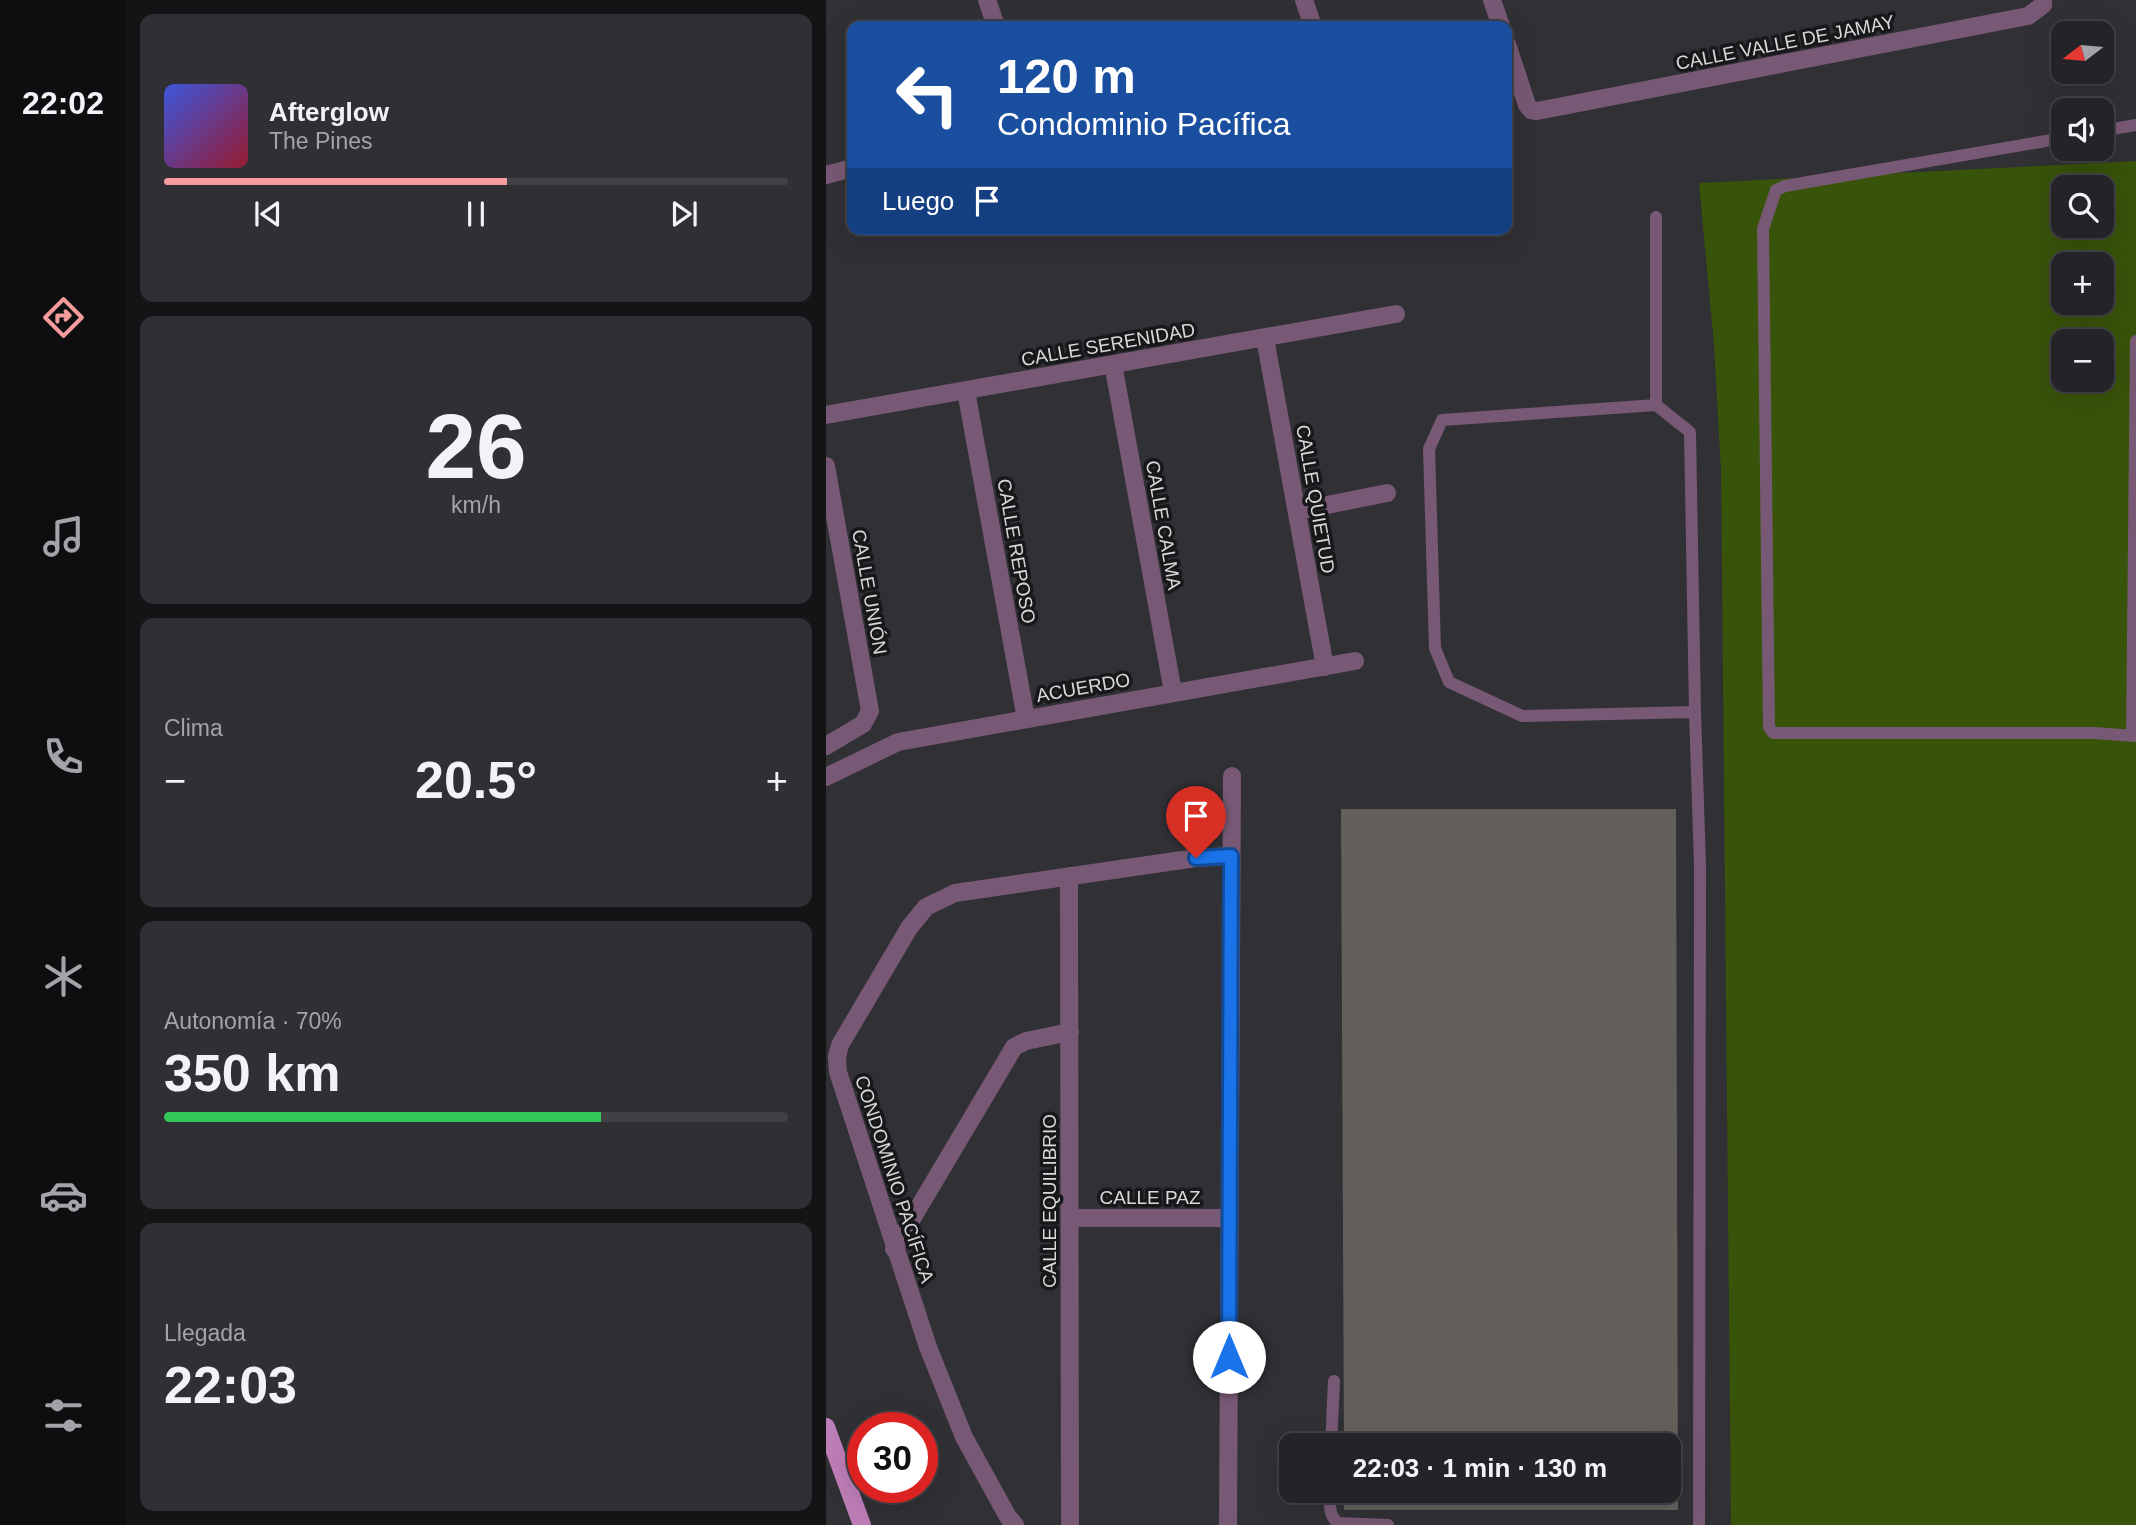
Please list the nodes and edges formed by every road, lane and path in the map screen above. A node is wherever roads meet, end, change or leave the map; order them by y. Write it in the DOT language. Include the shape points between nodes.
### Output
graph roads {
  1 [pos="987,0"];
  2 [pos="1304,0"];
  3 [pos="1492,0"];
  4 [pos="2043,2"];
  5 [pos="994,21"];
  6 [pos="1311,21"];
  7 [pos="1499,21"];
  8 [pos="1512,59"];
  9 [pos="2136,125"];
  10 [pos="2114,129"];
  11 [pos="2051,140"];
  12 [pos="847,169"];
  13 [pos="826,174"];
  14 [pos="1656,217"];
  15 [pos="1396,314"];
  16 [pos="1265,338"];
  17 [pos="2136,341"];
  18 [pos="1114,364"];
  19 [pos="2136,374"];
  20 [pos="966,391"];
  21 [pos="1656,405"];
  22 [pos="826,415"];
  23 [pos="826,466"];
  24 [pos="2135,467"];
  25 [pos="1387,494"];
  26 [pos="1297,511"];
  27 [pos="1355,662"];
  28 [pos="1325,667"];
  29 [pos="1173,692"];
  30 [pos="1695,712"];
  31 [pos="1026,719"];
  32 [pos="863,724"];
  33 [pos="2134,736"];
  34 [pos="826,746"];
  35 [pos="881,749"];
  36 [pos="1232,776"];
  37 [pos="826,777"];
  38 [pos="1231,856"];
  39 [pos="1069,876"];
  40 [pos="1070,1032"];
  41 [pos="1070,1218"];
  42 [pos="1230,1218"];
  43 [pos="894,1249"];
  44 [pos="1334,1381"];
  45 [pos="826,1427"];
  46 [pos="1332,1433"];
  47 [pos="1329,1503"];
  48 [pos="862,1525"];
  49 [pos="1015,1525"];
  50 [pos="1070,1525"];
  51 [pos="1228,1525"];
  52 [pos="1388,1525"];
  53 [pos="1699,1525"];
  1 -- 5 [label="street"];
  2 -- 6 [label="street"];
  3 -- 7 [label="street"];
  4 -- 8 [label="street, CALLE VALLE DE JAMAY" via="2028,16 1531,110"];
  9 -- 10 [label="lane"];
  11 -- 33 [label="lane" via="1776,190 1763,229 1769,727 1773,733"];
  12 -- 13 [label="street"];
  14 -- 21 [label="lane"];
  15 -- 16 [label="street, CALLE SERENIDAD"];
  16 -- 18 [label="street, CALLE SERENIDAD"];
  16 -- 26 [label="street, CALLE QUIETUD"];
  17 -- 19 [label="lane"];
  18 -- 20 [label="street, CALLE SERENIDAD"];
  18 -- 29 [label="street, CALLE CALMA"];
  19 -- 24 [label="lane"];
  20 -- 22 [label="street, CALLE SERENIDAD"];
  20 -- 31 [label="street, CALLE REPOSO"];
  21 -- 30 [label="lane" via="1690,432"];
  21 -- 30 [label="lane" via="1442,419 1429,449 1435,648 1449,682 1522,716"];
  23 -- 32 [label="street, CALLE UNIÓN" via="870,711"];
  24 -- 33 [label="lane"];
  25 -- 26 [label="street"];
  26 -- 28 [label="street, CALLE QUIETUD"];
  27 -- 28 [label="street, ACUERDO"];
  28 -- 29 [label="street, ACUERDO"];
  29 -- 31 [label="street, ACUERDO"];
  30 -- 53 [label="lane" via="1700,865"];
  31 -- 35 [label="street, ACUERDO"];
  32 -- 34 [label="street"];
  32 -- 35 [label="street"];
  35 -- 37 [label="street, ACUERDO"];
  36 -- 38 [label="street"];
  38 -- 39 [label="street, CONDOMINIO PACÍFICA"];
  38 -- 42 [label="street"];
  39 -- 40 [label="street, CALLE EQUILIBRIO"];
  39 -- 43 [label="street, CONDOMINIO PACÍFICA" via="955,893 926,907 840,1045 838,1072"];
  40 -- 41 [label="street, CALLE EQUILIBRIO"];
  40 -- 43 [label="street" via="1014,1047"];
  41 -- 42 [label="street, CALLE PAZ"];
  41 -- 50 [label="street, CALLE EQUILIBRIO"];
  42 -- 51 [label="street"];
  43 -- 49 [label="street, CONDOMINIO PACÍFICA" via="964,1437"];
  44 -- 46 [label="lane"];
  45 -- 48 [label="main road"];
  47 -- 52 [label="lane" via="1332,1519 1338,1523"];
}
